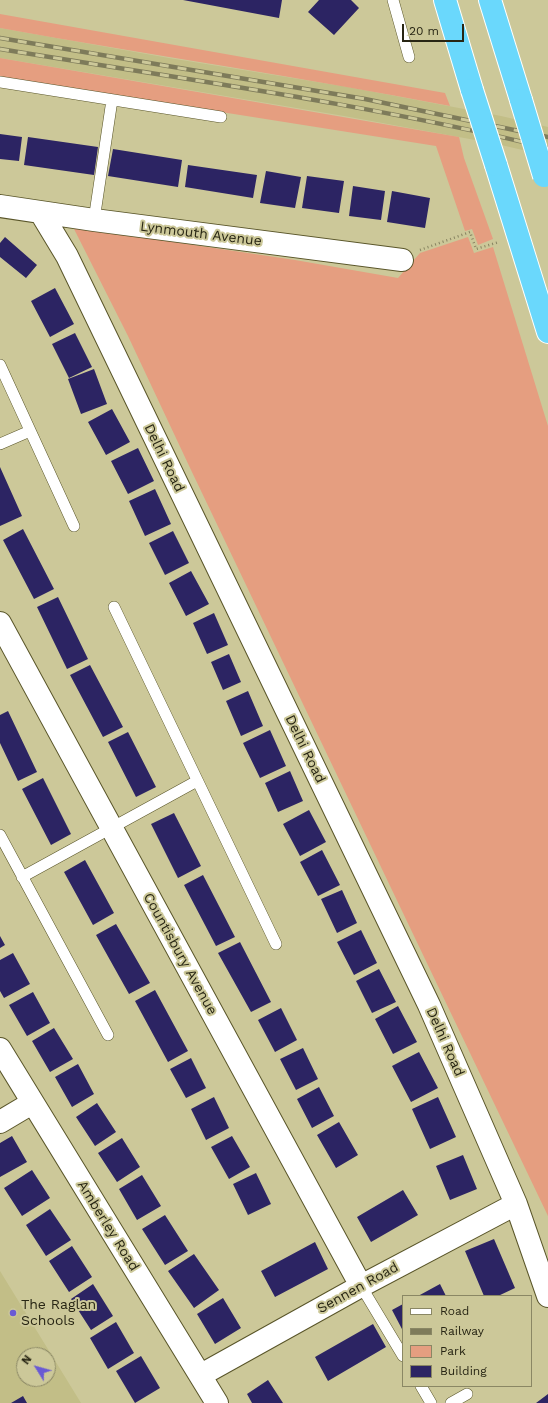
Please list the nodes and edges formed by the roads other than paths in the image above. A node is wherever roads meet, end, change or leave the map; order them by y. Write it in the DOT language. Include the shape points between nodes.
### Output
graph roads {
  1 [pos="394,0"];
  2 [pos="445,0"];
  3 [pos="490,0"];
  4 [pos="409,57"];
  5 [pos="0,82"];
  6 [pos="112,100"];
  7 [pos="221,117"];
  8 [pos="546,182"];
  9 [pos="0,206"];
  10 [pos="41,213"];
  11 [pos="94,220"];
  12 [pos="402,260"];
  13 [pos="548,332"];
  14 [pos="0,365"];
  15 [pos="30,431"];
  16 [pos="0,444"];
  17 [pos="74,526"];
  18 [pos="114,608"];
  19 [pos="0,622"];
  20 [pos="197,781"];
  21 [pos="112,829"];
  22 [pos="0,835"];
  23 [pos="22,877"];
  24 [pos="276,944"];
  25 [pos="108,1035"];
  26 [pos="0,1049"];
  27 [pos="32,1103"];
  28 [pos="0,1122"];
  29 [pos="516,1204"];
  30 [pos="361,1286"];
  31 [pos="548,1296"];
  32 [pos="402,1354"];
  33 [pos="201,1375"];
  34 [pos="422,1387"];
  35 [pos="467,1394"];
  36 [pos="217,1403"];
  37 [pos="431,1403"];
  38 [pos="451,1403"];
  1 -- 4 [label="lane"];
  2 -- 13 [label="highway, bridge"];
  3 -- 8 [label="highway, bridge"];
  5 -- 6 [label="lane"];
  6 -- 7 [label="lane"];
  6 -- 11 [label="lane"];
  9 -- 10 [label="street, Lynmouth Avenue"];
  10 -- 11 [label="street, Lynmouth Avenue"];
  10 -- 29 [label="street, Delhi Road" via="67,256 429,1005"];
  11 -- 12 [label="street, Lynmouth Avenue"];
  14 -- 15 [label="lane"];
  15 -- 16 [label="lane"];
  15 -- 17 [label="lane"];
  18 -- 20 [label="lane"];
  19 -- 21 [label="street, Countisbury Avenue"];
  20 -- 21 [label="lane"];
  20 -- 24 [label="lane"];
  21 -- 23 [label="lane"];
  21 -- 30 [label="street, Countisbury Avenue"];
  22 -- 23 [label="lane"];
  23 -- 25 [label="lane"];
  26 -- 27 [label="street, Amberley Road"];
  27 -- 28 [label="street"];
  27 -- 33 [label="street, Amberley Road"];
  29 -- 30 [label="street, Sennen Road"];
  29 -- 31 [label="street, Delhi Road"];
  30 -- 32 [label="lane"];
  30 -- 33 [label="street, Sennen Road"];
  33 -- 36 [label="street, Amberley Road"];
  34 -- 37 [label="lane"];
  35 -- 38 [label="lane"];
}
